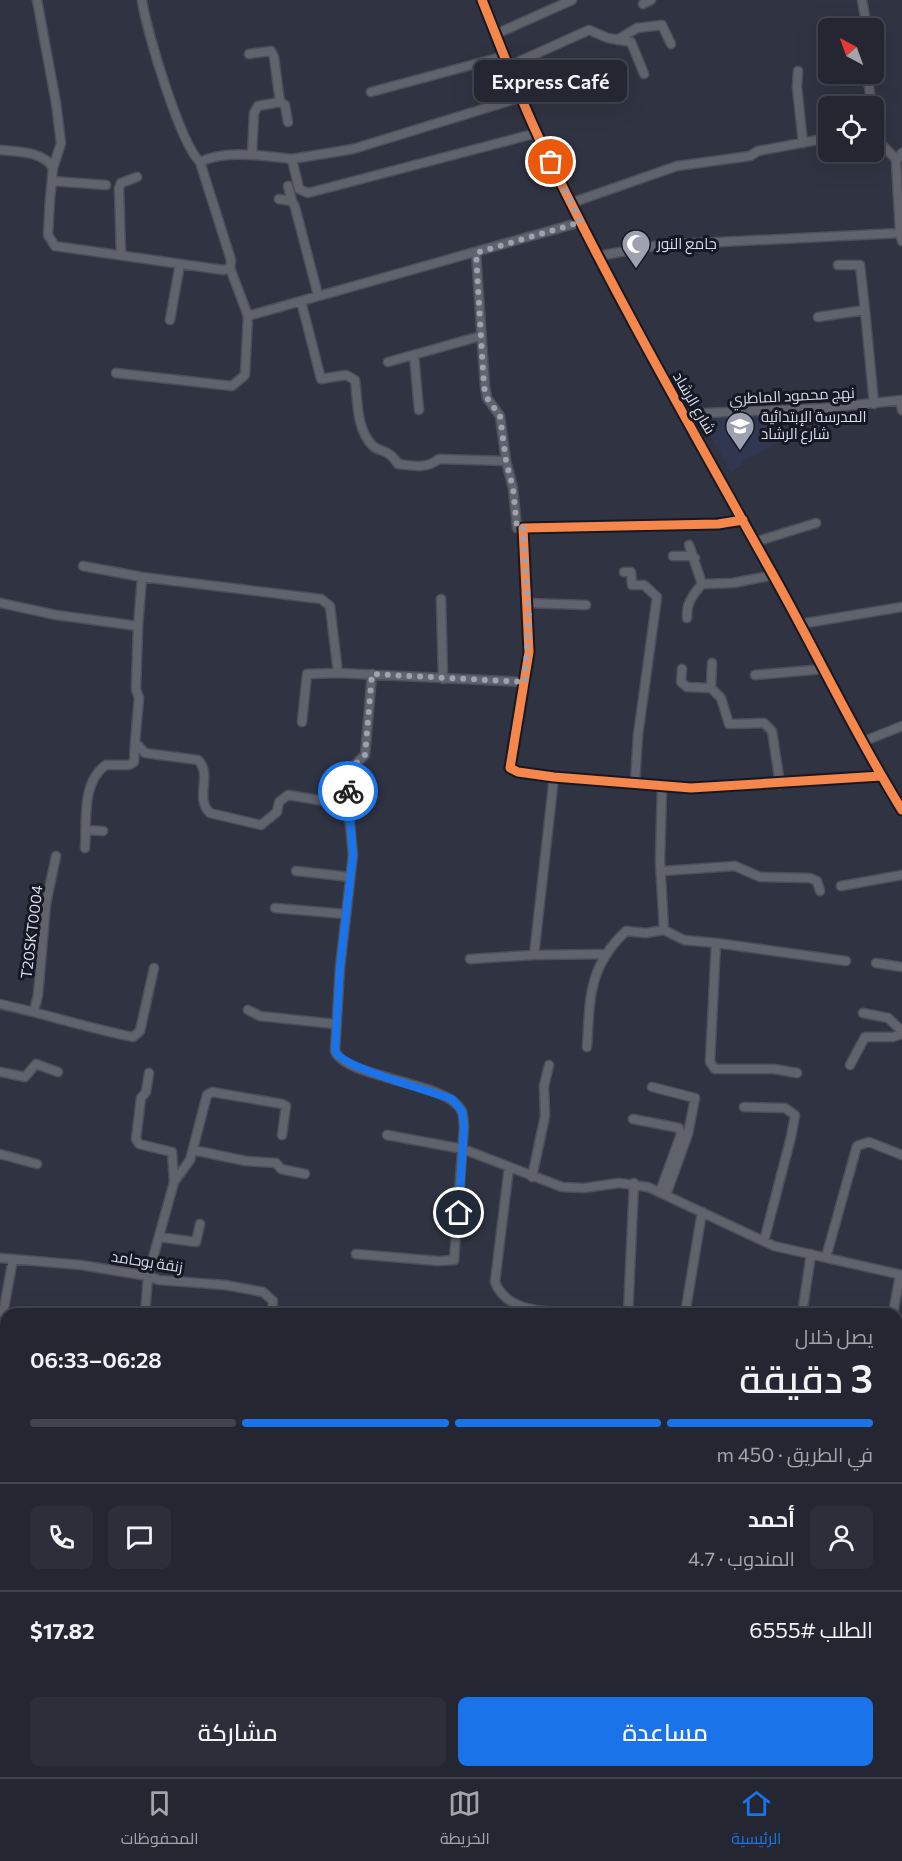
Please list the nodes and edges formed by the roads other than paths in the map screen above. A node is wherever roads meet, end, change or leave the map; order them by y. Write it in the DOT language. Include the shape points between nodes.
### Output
graph roads {
  1 [pos="37,0"];
  2 [pos="142,0"];
  3 [pos="482,0"];
  4 [pos="572,0"];
  5 [pos="862,0"];
  6 [pos="865,18"];
  7 [pos="495,34"];
  8 [pos="616,40"];
  9 [pos="671,44"];
  10 [pos="249,54"];
  11 [pos="505,56"];
  12 [pos="509,66"];
  13 [pos="798,71"];
  14 [pos="644,74"];
  15 [pos="370,92"];
  16 [pos="522,97"];
  17 [pos="280,102"];
  18 [pos="288,122"];
  19 [pos="537,133"];
  20 [pos="818,140"];
  21 [pos="803,143"];
  22 [pos="884,146"];
  23 [pos="0,150"];
  24 [pos="252,154"];
  25 [pos="899,156"];
  26 [pos="292,159"];
  27 [pos="200,162"];
  28 [pos="53,168"];
  29 [pos="136,177"];
  30 [pos="52,181"];
  31 [pos="106,185"];
  32 [pos="288,186"];
  33 [pos="279,200"];
  34 [pos="292,201"];
  35 [pos="572,203"];
  36 [pos="581,222"];
  37 [pos="901,237"];
  38 [pos="476,253"];
  39 [pos="121,255"];
  40 [pos="598,256"];
  41 [pos="180,264"];
  42 [pos="838,265"];
  43 [pos="230,268"];
  44 [pos="318,295"];
  45 [pos="301,301"];
  46 [pos="866,310"];
  47 [pos="248,316"];
  48 [pos="818,317"];
  49 [pos="170,320"];
  50 [pos="481,336"];
  51 [pos="414,355"];
  52 [pos="388,362"];
  53 [pos="116,373"];
  54 [pos="874,404"];
  55 [pos="901,404"];
  56 [pos="419,410"];
  57 [pos="682,414"];
  58 [pos="506,461"];
  59 [pos="742,520"];
  60 [pos="816,523"];
  61 [pos="523,528"];
  62 [pos="755,542"];
  63 [pos="689,545"];
  64 [pos="673,556"];
  65 [pos="695,558"];
  66 [pos="83,566"];
  67 [pos="624,572"];
  68 [pos="774,575"];
  69 [pos="142,577"];
  70 [pos="702,584"];
  71 [pos="441,599"];
  72 [pos="0,603"];
  73 [pos="528,603"];
  74 [pos="586,605"];
  75 [pos="902,607"];
  76 [pos="687,618"];
  77 [pos="800,624"];
  78 [pos="138,626"];
  79 [pos="712,663"];
  80 [pos="682,669"];
  81 [pos="824,669"];
  82 [pos="338,673"];
  83 [pos="372,674"];
  84 [pos="755,675"];
  85 [pos="443,679"];
  86 [pos="525,682"];
  87 [pos="711,688"];
  88 [pos="302,722"];
  89 [pos="902,726"];
  90 [pos="135,742"];
  91 [pos="862,742"];
  92 [pos="881,776"];
  93 [pos="554,777"];
  94 [pos="635,783"];
  95 [pos="780,784"];
  96 [pos="662,787"];
  97 [pos="348,805"];
  98 [pos="902,810"];
  99 [pos="86,830"];
  100 [pos="103,831"];
  101 [pos="85,848"];
  102 [pos="56,856"];
  103 [pos="296,871"];
  104 [pos="663,871"];
  105 [pos="902,875"];
  106 [pos="350,877"];
  107 [pos="842,886"];
  108 [pos="820,891"];
  109 [pos="275,908"];
  110 [pos="345,914"];
  111 [pos="664,930"];
  112 [pos="716,943"];
  113 [pos="607,954"];
  114 [pos="534,955"];
  115 [pos="470,959"];
  116 [pos="846,961"];
  117 [pos="876,963"];
  118 [pos="902,967"];
  119 [pos="154,968"];
  120 [pos="0,1004"];
  121 [pos="248,1010"];
  122 [pos="34,1011"];
  123 [pos="863,1013"];
  124 [pos="335,1024"];
  125 [pos="902,1032"];
  126 [pos="587,1047"];
  127 [pos="549,1065"];
  128 [pos="850,1065"];
  129 [pos="0,1072"];
  130 [pos="58,1072"];
  131 [pos="149,1073"];
  132 [pos="797,1073"];
  133 [pos="652,1087"];
  134 [pos="744,1107"];
  135 [pos="633,1119"];
  136 [pos="282,1135"];
  137 [pos="387,1135"];
  138 [pos="463,1149"];
  139 [pos="192,1150"];
  140 [pos="0,1154"];
  141 [pos="902,1155"];
  142 [pos="37,1164"];
  143 [pos="509,1167"];
  144 [pos="304,1174"];
  145 [pos="532,1177"];
  146 [pos="174,1182"];
  147 [pos="634,1183"];
  148 [pos="663,1193"];
  149 [pos="702,1212"];
  150 [pos="200,1224"];
  151 [pos="159,1238"];
  152 [pos="764,1241"];
  153 [pos="356,1254"];
  154 [pos="811,1254"];
  155 [pos="826,1257"];
  156 [pos="0,1258"];
  157 [pos="13,1259"];
  158 [pos="901,1275"];
  159 [pos="148,1276"];
  160 [pos="4,1308"];
  161 [pos="145,1308"];
  162 [pos="272,1308"];
  163 [pos="540,1308"];
  164 [pos="628,1308"];
  165 [pos="687,1308"];
  166 [pos="803,1308"];
  167 [pos="894,1308"];
  1 -- 28 [label="street" via="61,143"];
  2 -- 27 [label="street" via="146,24 178,118 193,155"];
  3 -- 7 [label="street, شارع الرشاد"];
  4 -- 7 [label="street"];
  5 -- 6 [label="street"];
  7 -- 11 [label="street, شارع الرشاد"];
  8 -- 9 [label="street" via="630,31 662,25"];
  8 -- 12 [label="street" via="589,30"];
  8 -- 14 [label="street" via="631,42"];
  10 -- 17 [label="street" via="271,51"];
  11 -- 12 [label="street, شارع الرشاد"];
  11 -- 15 [label="street"];
  12 -- 16 [label="street, شارع الرشاد"];
  13 -- 21 [label="street"];
  16 -- 19 [label="street, شارع الرشاد"];
  16 -- 26 [label="street" via="353,149"];
  17 -- 18 [label="street" via="285,105"];
  17 -- 24 [label="street" via="258,106 254,113"];
  19 -- 26 [label="street" via="308,193 299,189"];
  19 -- 35 [label="street, شارع الرشاد"];
  20 -- 21 [label="street"];
  21 -- 35 [label="street" via="750,156 677,166"];
  22 -- 25 [label="street"];
  23 -- 28 [label="street" via="40,156"];
  24 -- 26 [label="street"];
  24 -- 27 [label="street" via="210,157"];
  25 -- 37 [label="street"];
  27 -- 43 [label="street" via="231,260"];
  28 -- 30 [label="street"];
  29 -- 39 [label="street" via="121,183 119,188"];
  30 -- 31 [label="street"];
  30 -- 39 [label="street" via="48,235 55,246"];
  32 -- 34 [label="street"];
  33 -- 34 [label="street"];
  34 -- 44 [label="street"];
  35 -- 36 [label="street, شارع الرشاد"];
  36 -- 38 [label="street"];
  36 -- 40 [label="street, شارع الرشاد"];
  37 -- 40 [label="street" via="660,245"];
  38 -- 44 [label="street"];
  38 -- 50 [label="street"];
  39 -- 41 [label="street"];
  40 -- 57 [label="street, شارع الرشاد"];
  41 -- 43 [label="street"];
  41 -- 49 [label="street"];
  42 -- 46 [label="street" via="860,265"];
  43 -- 47 [label="street"];
  44 -- 45 [label="street"];
  45 -- 47 [label="street"];
  45 -- 58 [label="street" via="321,380 346,375 355,380 361,430 374,447 387,450 398,464 423,467 439,459"];
  46 -- 48 [label="street"];
  46 -- 54 [label="street"];
  47 -- 53 [label="street" via="245,375 232,386"];
  50 -- 51 [label="street"];
  50 -- 58 [label="street" via="487,398 500,416"];
  51 -- 52 [label="street"];
  51 -- 56 [label="street"];
  54 -- 55 [label="street, نهج محمود الماطري"];
  54 -- 57 [label="street, نهج محمود الماطري"];
  57 -- 59 [label="street, شارع الرشاد"];
  58 -- 61 [label="street" via="517,528"];
  59 -- 61 [label="street" via="718,524"];
  59 -- 62 [label="street, شارع الرشاد"];
  60 -- 62 [label="street"];
  61 -- 73 [label="street"];
  62 -- 68 [label="street, شارع الرشاد"];
  63 -- 65 [label="street"];
  64 -- 65 [label="street"];
  65 -- 70 [label="street"];
  66 -- 69 [label="street"];
  67 -- 94 [label="street" via="631,572 632,585 644,585 657,597"];
  68 -- 70 [label="street"];
  68 -- 77 [label="street, شارع الرشاد"];
  69 -- 78 [label="street"];
  69 -- 82 [label="street" via="321,599 330,606"];
  70 -- 76 [label="street" via="686,608"];
  71 -- 85 [label="street"];
  72 -- 78 [label="street"];
  73 -- 74 [label="street"];
  73 -- 86 [label="street"];
  75 -- 77 [label="street"];
  77 -- 81 [label="street, شارع الرشاد"];
  78 -- 90 [label="street"];
  79 -- 87 [label="street"];
  80 -- 87 [label="street" via="681,682 687,687"];
  81 -- 84 [label="street"];
  81 -- 91 [label="street, شارع الرشاد"];
  82 -- 83 [label="street"];
  82 -- 88 [label="street" via="307,674"];
  83 -- 85 [label="street"];
  83 -- 97 [label="street" via="365,755 348,771"];
  85 -- 86 [label="street"];
  86 -- 93 [label="street" via="510,768"];
  87 -- 95 [label="street" via="721,698 729,724 764,723 772,731"];
  89 -- 91 [label="street"];
  90 -- 97 [label="street" via="145,753 198,760 205,770 204,808 218,816 261,825 277,812 279,802 288,795"];
  90 -- 99 [label="street" via="134,762 106,765 94,778 86,808"];
  91 -- 92 [label="street, شارع الرشاد"];
  92 -- 95 [label="street"];
  92 -- 98 [label="street, شارع الرشاد"];
  93 -- 94 [label="street"];
  93 -- 114 [label="street"];
  94 -- 96 [label="street"];
  95 -- 96 [label="street"];
  96 -- 104 [label="street"];
  97 -- 106 [label="street" via="353,855"];
  99 -- 100 [label="street"];
  99 -- 101 [label="street"];
  102 -- 122 [label="street, T20SKT0004" via="46,904"];
  103 -- 106 [label="street"];
  104 -- 108 [label="street" via="735,866 759,878 810,878 817,881"];
  104 -- 111 [label="street"];
  105 -- 107 [label="street"];
  106 -- 110 [label="street"];
  109 -- 110 [label="street"];
  110 -- 124 [label="street"];
  111 -- 112 [label="street" via="684,940"];
  111 -- 113 [label="street" via="626,931"];
  112 -- 116 [label="street"];
  112 -- 132 [label="street" via="710,1062 715,1069"];
  113 -- 114 [label="street"];
  113 -- 126 [label="street" via="592,985"];
  114 -- 115 [label="street"];
  117 -- 118 [label="street"];
  119 -- 122 [label="street" via="140,1031 133,1037"];
  120 -- 122 [label="street"];
  121 -- 124 [label="street" via="260,1016"];
  123 -- 125 [label="street" via="888,1018"];
  124 -- 138 [label="street" via="335,1051 341,1059 452,1099 462,1111"];
  125 -- 128 [label="street" via="893,1037 865,1038"];
  127 -- 145 [label="street" via="544,1086 545,1116"];
  129 -- 130 [label="street" via="25,1077 36,1064"];
  131 -- 146 [label="street" via="141,1098 136,1139 139,1144 172,1152"];
  133 -- 148 [label="street" via="694,1098 688,1134"];
  134 -- 152 [label="street" via="785,1108 795,1115"];
  135 -- 148 [label="street" via="679,1128 681,1134"];
  136 -- 139 [label="street" via="286,1106 212,1092 207,1095"];
  137 -- 138 [label="street"];
  138 -- 143 [label="street"];
  138 -- 153 [label="street" via="454,1260"];
  139 -- 144 [label="street" via="276,1163 281,1169"];
  139 -- 146 [label="street" via="190,1160"];
  140 -- 142 [label="street"];
  141 -- 155 [label="street" via="869,1142 857,1146"];
  143 -- 145 [label="street"];
  143 -- 163 [label="street" via="495,1282 501,1297 514,1304"];
  145 -- 147 [label="street" via="562,1187"];
  146 -- 151 [label="street"];
  147 -- 148 [label="street"];
  147 -- 164 [label="street"];
  148 -- 149 [label="street"];
  149 -- 152 [label="street"];
  149 -- 165 [label="street"];
  150 -- 151 [label="street" via="196,1242"];
  151 -- 159 [label="street"];
  152 -- 154 [label="street"];
  154 -- 155 [label="street"];
  154 -- 166 [label="street"];
  155 -- 158 [label="street"];
  156 -- 157 [label="street, زنقة بوحامد"];
  157 -- 159 [label="street, زنقة بوحامد"];
  157 -- 160 [label="street"];
  158 -- 167 [label="street"];
  159 -- 161 [label="street"];
  159 -- 162 [label="street, زنقة بوحامد" via="263,1292 273,1301"];
}
